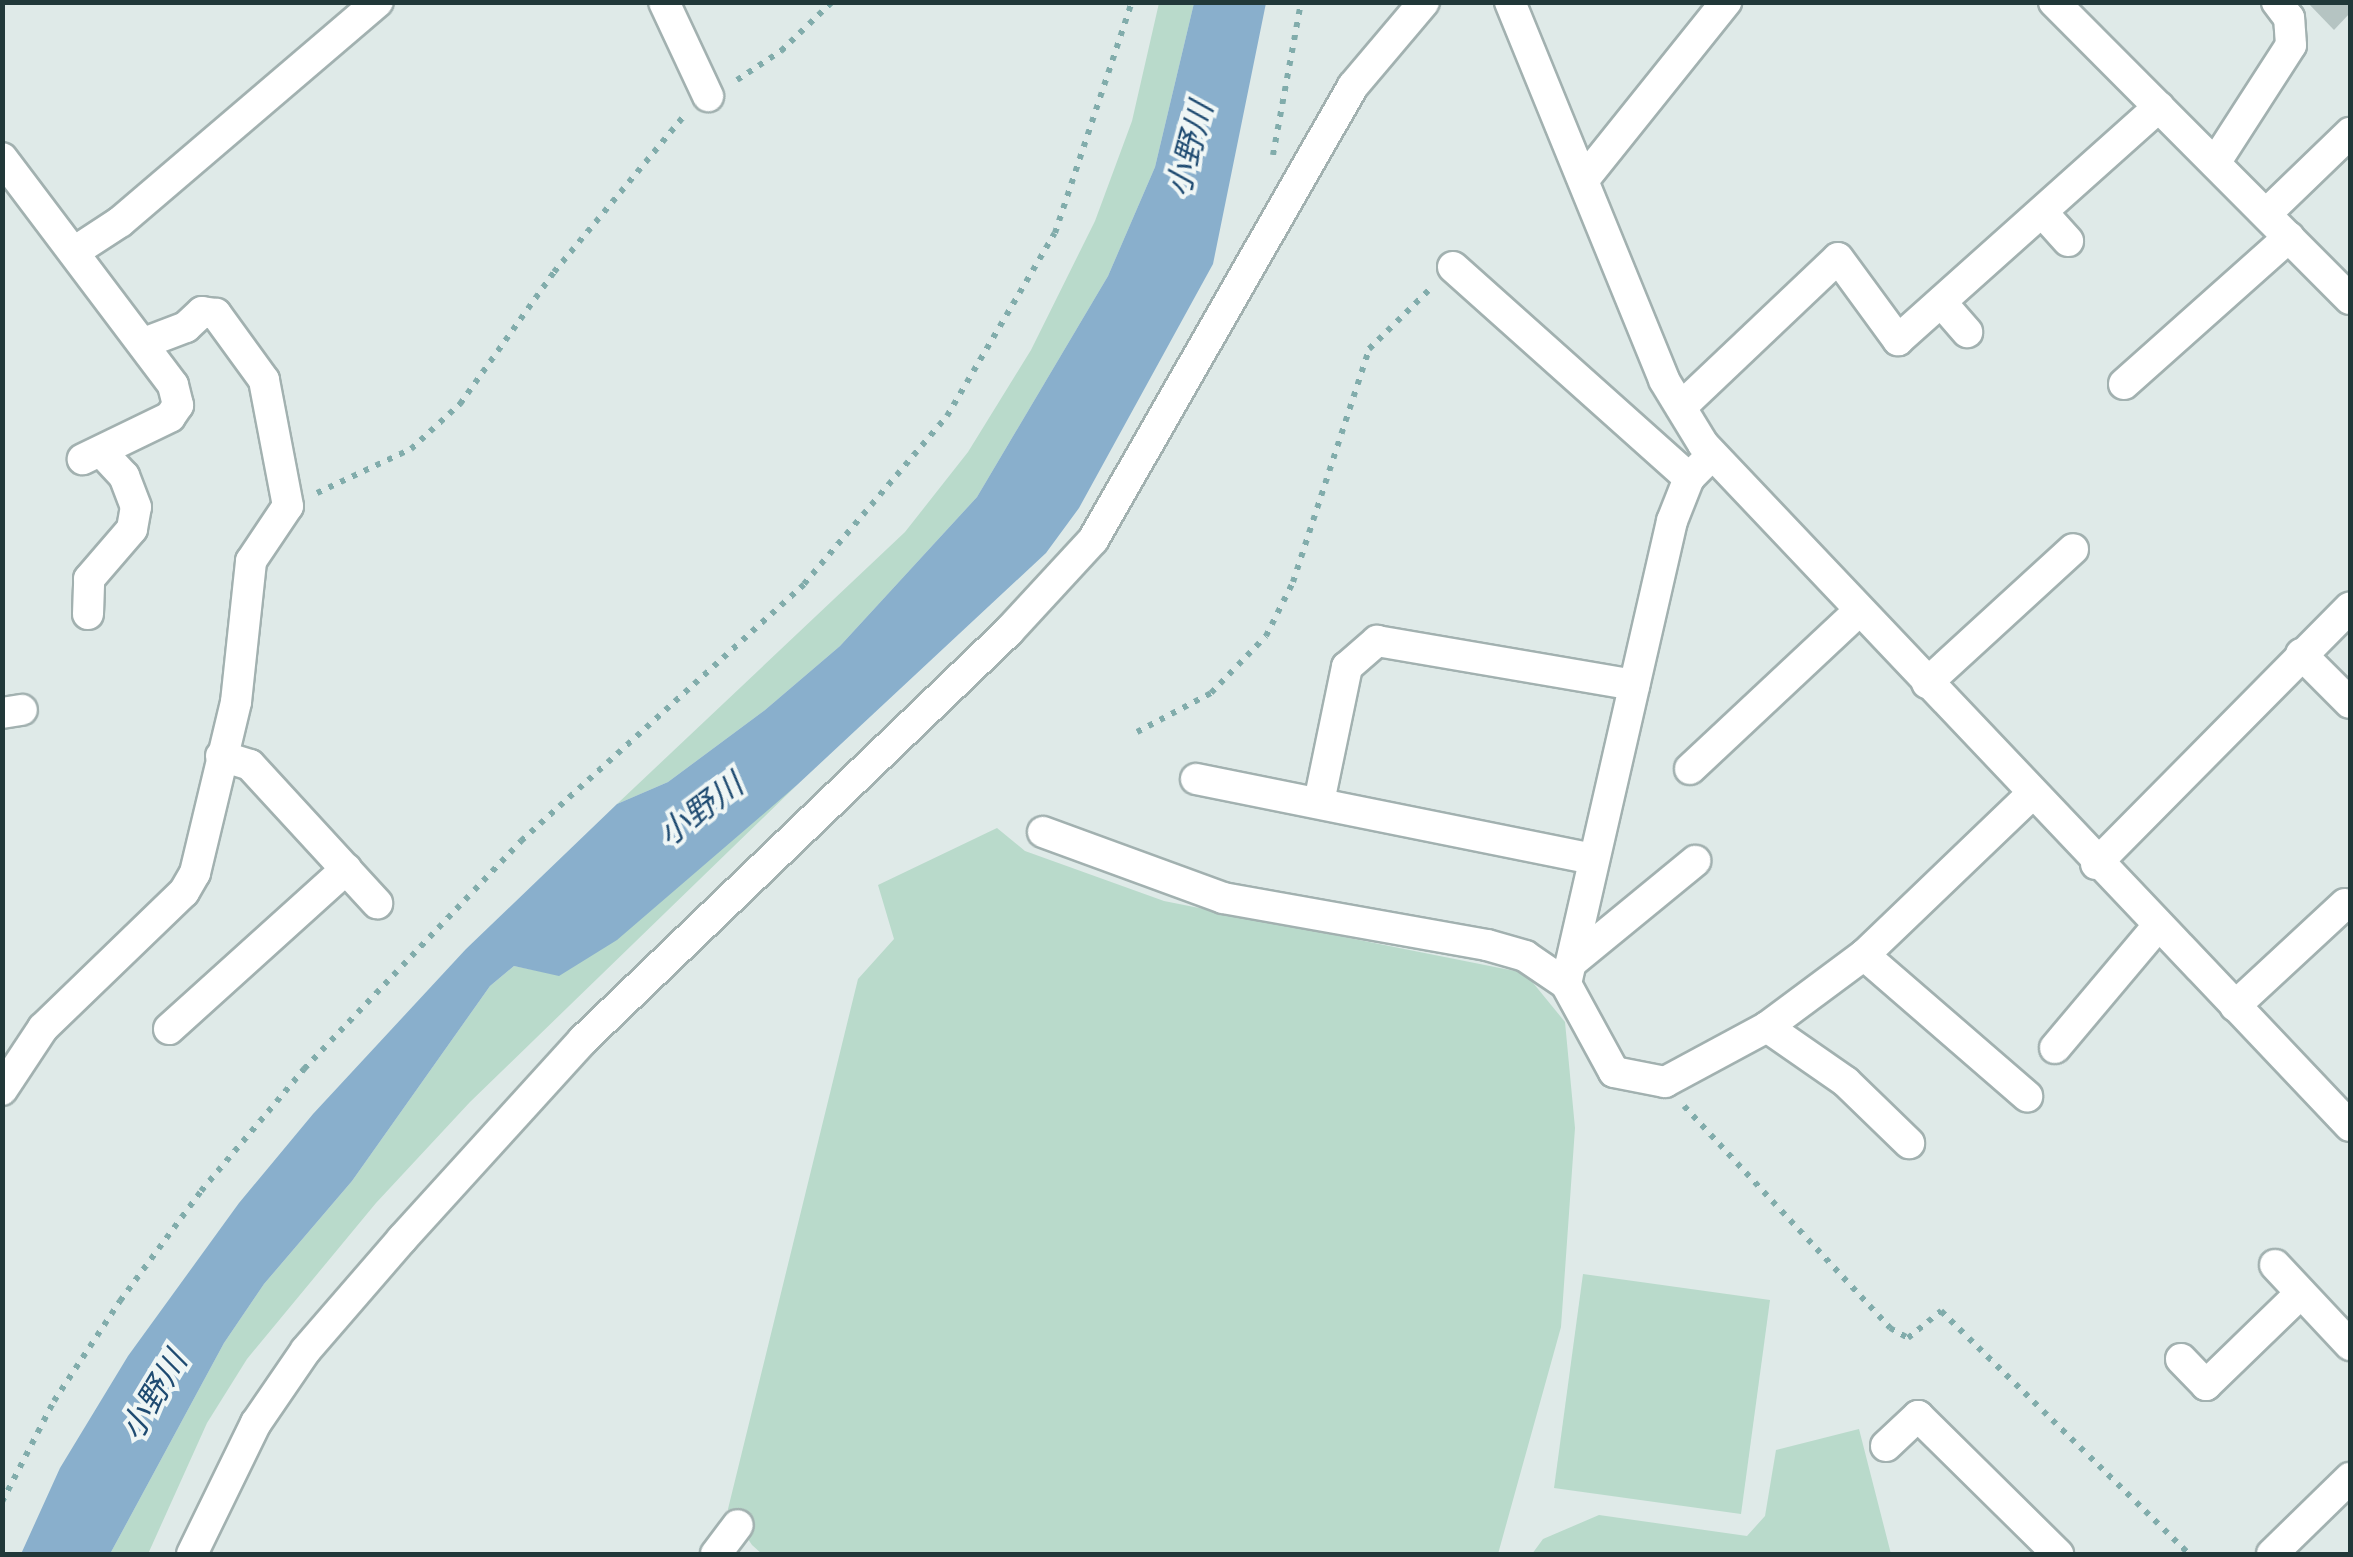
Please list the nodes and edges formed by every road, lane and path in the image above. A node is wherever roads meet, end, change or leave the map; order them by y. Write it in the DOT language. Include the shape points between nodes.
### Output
graph roads {
  1 [pos="378,2"];
  2 [pos="664,2"];
  3 [pos="832,2"];
  4 [pos="1132,2"];
  5 [pos="1301,2"];
  6 [pos="1424,2"];
  7 [pos="1510,2"];
  8 [pos="1726,2"];
  9 [pos="2054,2"];
  10 [pos="2277,2"];
  11 [pos="708,96"];
  12 [pos="2158,107"];
  13 [pos="2350,132"];
  14 [pos="2,158"];
  15 [pos="2215,163"];
  16 [pos="1272,165"];
  17 [pos="1585,178"];
  18 [pos="2042,212"];
  19 [pos="2266,214"];
  20 [pos="2288,236"];
  21 [pos="2068,241"];
  22 [pos="77,250"];
  23 [pos="1453,267"];
  24 [pos="2350,298"];
  25 [pos="1941,302"];
  26 [pos="1967,332"];
  27 [pos="144,343"];
  28 [pos="2124,384"];
  29 [pos="1680,407"];
  30 [pos="1712,456"];
  31 [pos="1689,478"];
  32 [pos="288,506"];
  33 [pos="2073,549"];
  34 [pos="2350,607"];
  35 [pos="1859,611"];
  36 [pos="88,614"];
  37 [pos="2301,654"];
  38 [pos="1927,683"];
  39 [pos="1634,686"];
  40 [pos="2350,704"];
  41 [pos="1137,732"];
  42 [pos="221,756"];
  43 [pos="1690,769"];
  44 [pos="1196,779"];
  45 [pos="2032,795"];
  46 [pos="1319,802"];
  47 [pos="1044,832"];
  48 [pos="1592,859"];
  49 [pos="1695,861"];
  50 [pos="2096,864"];
  51 [pos="346,869"];
  52 [pos="377,903"];
  53 [pos="2345,904"];
  54 [pos="2157,928"];
  55 [pos="1864,955"];
  56 [pos="1569,974"];
  57 [pos="2234,1006"];
  58 [pos="1767,1027"];
  59 [pos="169,1029"];
  60 [pos="2055,1048"];
  61 [pos="1665,1082"];
  62 [pos="2,1090"];
  63 [pos="2028,1096"];
  64 [pos="2350,1126"];
  65 [pos="1909,1143"];
  66 [pos="2276,1265"];
  67 [pos="2301,1293"];
  68 [pos="2350,1345"];
  69 [pos="2181,1359"];
  70 [pos="1886,1446"];
  71 [pos="2350,1478"];
  72 [pos="2,1502"];
  73 [pos="738,1526"];
  74 [pos="192,1554"];
  75 [pos="716,1554"];
  76 [pos="2058,1554"];
  77 [pos="2189,1554"];
  78 [pos="2272,1554"];
  1 -- 22 [label="street" via="120,222"];
  2 -- 11 [label="street"];
  3 -- 11 [label="path" via="782,51"];
  4 -- 72 [label="path" via="1055,233 947,416 804,584 521,842 304,1069 120,1301 54,1401"];
  5 -- 16 [label="path"];
  6 -- 74 [label="street" via="1353,86 1093,540 1009,631 583,1040 377,1266 256,1423"];
  7 -- 17 [label="street"];
  8 -- 17 [label="street"];
  9 -- 12 [label="street"];
  10 -- 15 [label="street" via="2289,18 2290,45"];
  11 -- 32 [label="path" via="669,130 435,429 411,449"];
  12 -- 15 [label="street"];
  12 -- 18 [label="street"];
  13 -- 19 [label="street"];
  14 -- 22 [label="street"];
  15 -- 19 [label="street"];
  17 -- 29 [label="street"];
  18 -- 21 [label="street"];
  18 -- 25 [label="street"];
  19 -- 20 [label="street"];
  20 -- 24 [label="street"];
  20 -- 28 [label="street"];
  22 -- 27 [label="street"];
  23 -- 31 [label="street"];
  23 -- 41 [label="path" via="1370,349 1293,582 1266,636 1211,693"];
  25 -- 26 [label="street"];
  25 -- 29 [label="street" via="1898,340 1838,258"];
  27 -- 32 [label="street" via="186,327 202,312 216,314 264,380"];
  27 -- 36 [label="street" via="173,385 178,405 157,427 109,441 92,455 124,476 136,507 132,529 78,572"];
  29 -- 30 [label="street"];
  30 -- 31 [label="street"];
  30 -- 35 [label="street"];
  31 -- 39 [label="street"];
  32 -- 42 [label="street" via="251,561 236,702"];
  33 -- 38 [label="street"];
  34 -- 37 [label="street"];
  35 -- 38 [label="street"];
  35 -- 43 [label="street"];
  37 -- 40 [label="street"];
  37 -- 50 [label="street"];
  38 -- 45 [label="street"];
  39 -- 46 [label="street" via="1376,641 1348,667"];
  39 -- 48 [label="street"];
  42 -- 51 [label="street" via="250,765"];
  42 -- 62 [label="street" via="195,873 184,892 43,1028"];
  44 -- 46 [label="street"];
  45 -- 50 [label="street"];
  45 -- 55 [label="street"];
  46 -- 48 [label="street"];
  47 -- 56 [label="street" via="1223,898 1487,945"];
  48 -- 56 [label="street"];
  49 -- 56 [label="street"];
  50 -- 54 [label="street"];
  51 -- 52 [label="street"];
  51 -- 59 [label="street" via="206,1015"];
  53 -- 57 [label="street"];
  54 -- 57 [label="street"];
  54 -- 60 [label="street"];
  55 -- 58 [label="street"];
  55 -- 63 [label="street"];
  56 -- 61 [label="street" via="1614,1072"];
  57 -- 64 [label="street"];
  58 -- 61 [label="street"];
  58 -- 65 [label="street" via="1846,1082"];
  61 -- 77 [label="path" via="1890,1328 1908,1338 1941,1311"];
  66 -- 67 [label="street"];
  67 -- 68 [label="street"];
  67 -- 69 [label="street" via="2206,1385"];
  70 -- 76 [label="street" via="1918,1416"];
  71 -- 78 [label="street"];
  73 -- 75 [label="street"];
}
